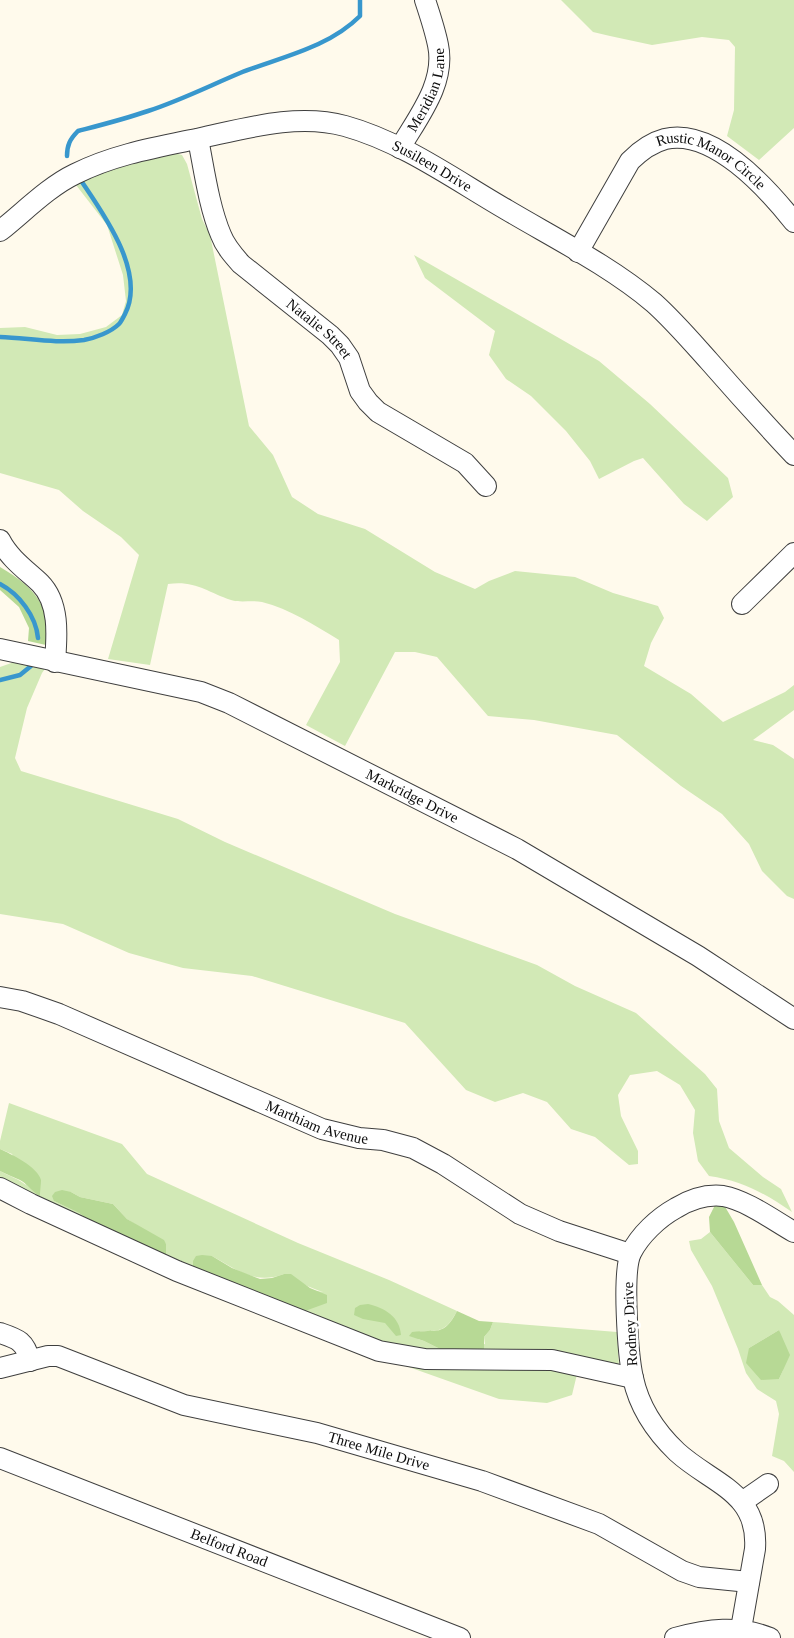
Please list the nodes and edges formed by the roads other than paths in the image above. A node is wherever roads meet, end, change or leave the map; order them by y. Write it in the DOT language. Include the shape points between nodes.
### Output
graph roads {
  1 [pos="425,0"];
  2 [pos="198,139"];
  3 [pos="400,148"];
  4 [pos="794,222"];
  5 [pos="0,231"];
  6 [pos="578,252"];
  7 [pos="794,455"];
  8 [pos="486,486"];
  9 [pos="0,540"];
  10 [pos="794,553"];
  11 [pos="742,604"];
  12 [pos="0,650"];
  13 [pos="55,662"];
  14 [pos="0,997"];
  15 [pos="794,1019"];
  16 [pos="0,1188"];
  17 [pos="794,1232"];
  18 [pos="630,1254"];
  19 [pos="0,1332"];
  20 [pos="30,1361"];
  21 [pos="0,1368"];
  22 [pos="633,1378"];
  23 [pos="0,1458"];
  24 [pos="768,1484"];
  25 [pos="742,1502"];
  26 [pos="749,1582"];
  27 [pos="742,1630"];
  28 [pos="460,1638"];
  29 [pos="676,1638"];
  30 [pos="770,1638"];
  1 -- 3 [label="street, Meridian Lane" via="438,46 437,80"];
  2 -- 3 [label="street, Susileen Drive" via="282,122 321,121 344,126"];
  2 -- 5 [label="street, Susileen Drive" via="137,151 72,175"];
  2 -- 8 [label="street, Natalie Street" via="216,221 230,251 241,264 340,345 360,391 378,412 465,463"];
  3 -- 6 [label="street, Susileen Drive"];
  4 -- 6 [label="street, Rustic Manor Circle" via="757,180 710,146 696,140 666,139 646,147 630,161"];
  6 -- 7 [label="street, Susileen Drive" via="626,282 660,309"];
  9 -- 13 [label="street" via="50,598 55,625"];
  10 -- 11 [label="street"];
  12 -- 13 [label="street, Markridge Drive"];
  13 -- 15 [label="street, Markridge Drive" via="201,692 252,713 517,849 698,956"];
  14 -- 18 [label="street, Marthiam Avenue" via="58,1014 322,1129 413,1148 520,1214 559,1231"];
  16 -- 22 [label="street" via="177,1271 379,1351 425,1359 552,1360"];
  17 -- 18 [label="street" via="741,1202 708,1195 668,1212 651,1227"];
  18 -- 22 [label="street, Rodney Drive" via="628,1342"];
  19 -- 20 [label="street" via="20,1340"];
  20 -- 21 [label="street, Three Mile Drive"];
  20 -- 26 [label="street, Three Mile Drive" via="58,1356 184,1405 317,1433 473,1478 599,1524 699,1578"];
  22 -- 25 [label="street, Rodney Drive" via="645,1410 664,1439 693,1465 728,1487"];
  23 -- 28 [label="street, Belford Road"];
  24 -- 25 [label="street"];
  25 -- 26 [label="street, Rodney Drive" via="751,1516 756,1538"];
  26 -- 27 [label="street, Rodney Drive"];
  27 -- 29 [label="street" via="724,1628"];
  27 -- 30 [label="street"];
}
